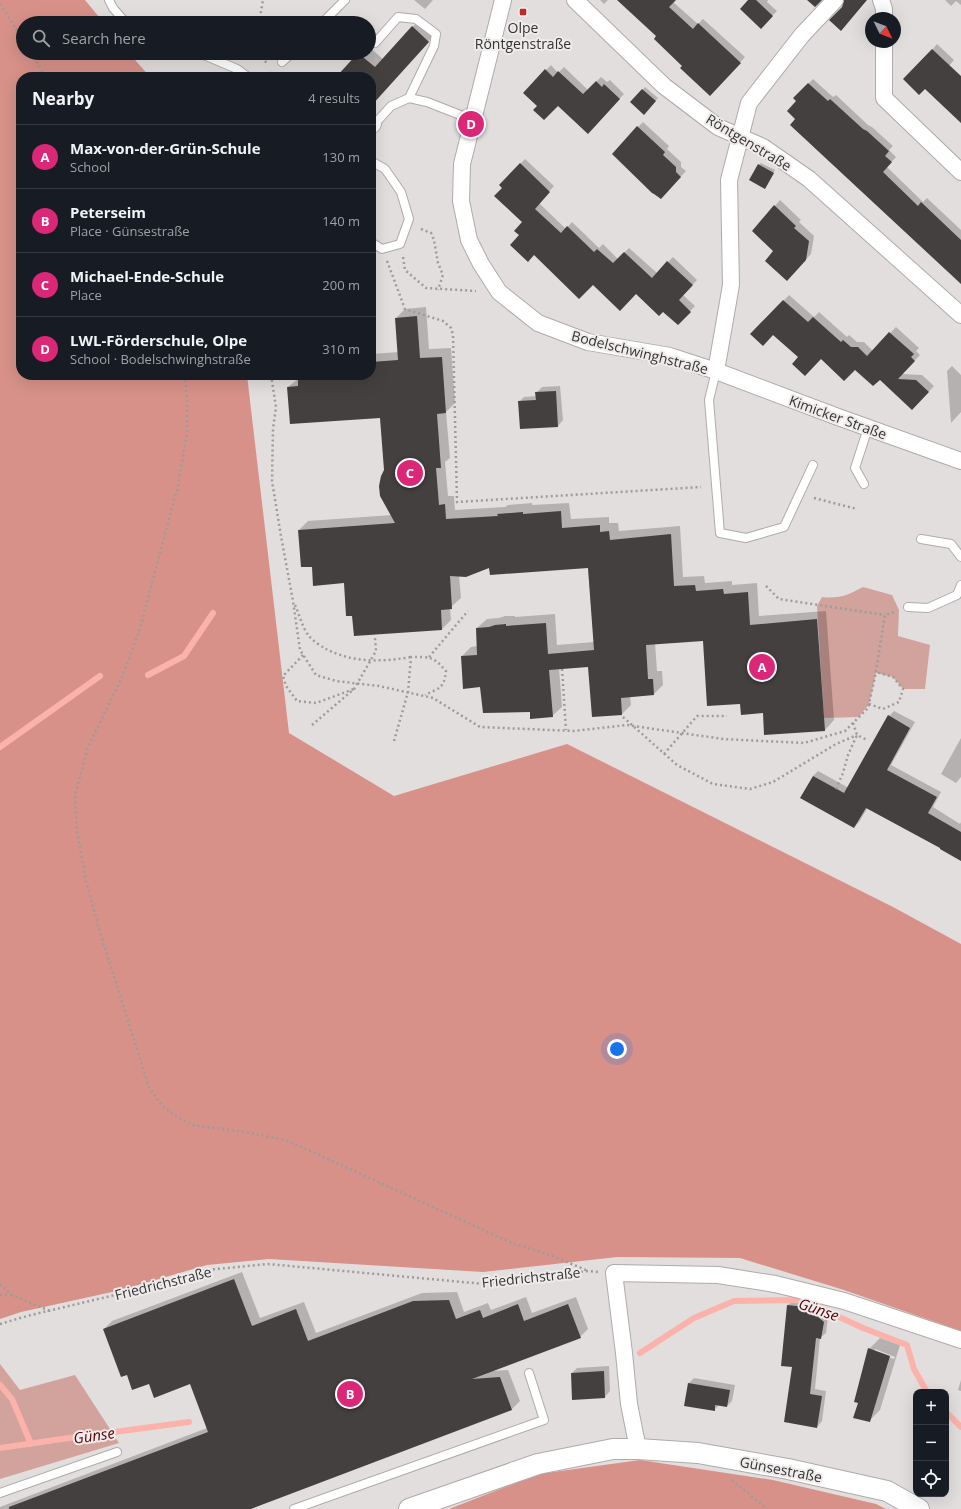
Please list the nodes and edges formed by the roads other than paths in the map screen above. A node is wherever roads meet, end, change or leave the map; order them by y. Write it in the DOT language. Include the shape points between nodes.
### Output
graph roads {
  1 [pos="109,0"];
  2 [pos="345,0"];
  3 [pos="503,0"];
  4 [pos="575,0"];
  5 [pos="835,0"];
  6 [pos="881,0"];
  7 [pos="884,12"];
  8 [pos="120,16"];
  9 [pos="329,16"];
  10 [pos="376,42"];
  11 [pos="884,48"];
  12 [pos="215,60"];
  13 [pos="240,72"];
  14 [pos="409,98"];
  15 [pos="473,120"];
  16 [pos="376,122"];
  17 [pos="740,138"];
  18 [pos="376,164"];
  19 [pos="961,172"];
  20 [pos="376,245"];
  21 [pos="961,315"];
  22 [pos="716,371"];
  23 [pos="868,428"];
  24 [pos="961,461"];
  25 [pos="813,465"];
  26 [pos="864,484"];
  27 [pos="921,539"];
  28 [pos="961,557"];
  29 [pos="961,585"];
  30 [pos="908,607"];
  31 [pos="961,1340"];
  32 [pos="530,1373"];
  33 [pos="638,1449"];
  34 [pos="117,1452"];
  35 [pos="0,1493"];
  36 [pos="294,1509"];
  37 [pos="409,1509"];
  38 [pos="919,1509"];
  1 -- 8 [label="lane"];
  2 -- 9 [label="lane"];
  3 -- 15 [label="street, Bodelschwinghstraße"];
  4 -- 17 [label="street, Röntgenstraße" via="664,86 718,127"];
  5 -- 17 [label="street" via="802,35 749,103"];
  6 -- 7 [label="street"];
  10 -- 14 [label="lane" via="398,17 416,19 436,34 434,46"];
  11 -- 19 [label="street" via="884,98"];
  12 -- 13 [label="lane"];
  14 -- 15 [label="lane" via="427,102"];
  14 -- 16 [label="lane" via="391,106"];
  15 -- 22 [label="street, Bodelschwinghstraße" via="462,164 461,201 469,240 498,292 538,323 588,342 670,356"];
  17 -- 21 [label="street, Röntgenstraße" via="763,147 809,179"];
  17 -- 22 [label="street" via="729,180 731,285"];
  18 -- 20 [label="lane" via="385,169 401,192 409,219 400,244 382,249"];
  22 -- 23 [label="street, Kimicker Straße"];
  22 -- 25 [label="lane" via="709,400 720,533 746,538 784,527"];
  23 -- 24 [label="street, Kimicker Straße"];
  23 -- 26 [label="lane" via="855,468"];
  27 -- 28 [label="lane" via="951,544"];
  29 -- 30 [label="lane" via="957,595 928,608"];
  31 -- 33 [label="street" via="844,1301 775,1284 718,1275 614,1273 629,1404"];
  32 -- 36 [label="lane" via="544,1420"];
  33 -- 37 [label="street, Günsestraße" via="613,1449 538,1464"];
  33 -- 38 [label="street, Günsestraße" via="698,1453 788,1469 887,1491"];
  34 -- 35 [label="lane"];
}
